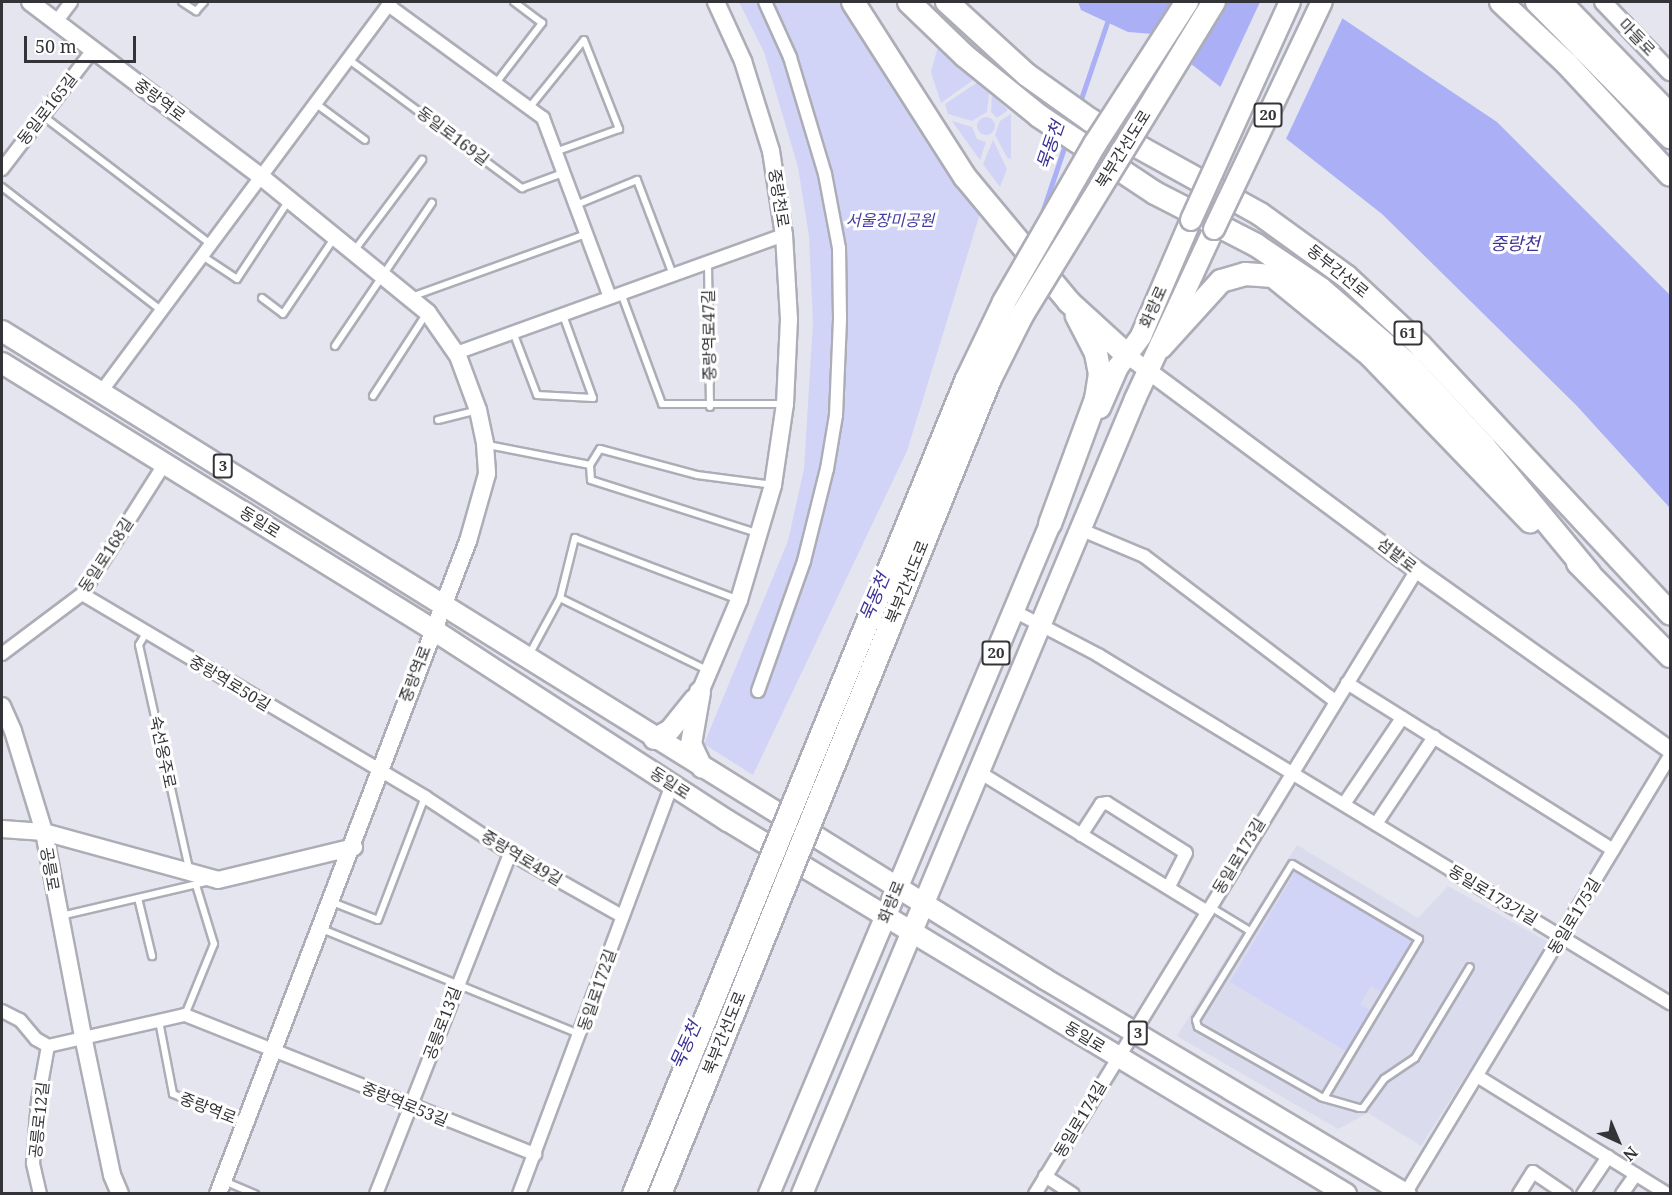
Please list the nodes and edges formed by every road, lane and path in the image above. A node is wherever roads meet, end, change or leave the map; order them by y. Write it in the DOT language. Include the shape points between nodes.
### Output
graph roads {
  1 [pos="30,2"];
  2 [pos="71,2"];
  3 [pos="182,2"];
  4 [pos="204,2"];
  5 [pos="514,2"];
  6 [pos="716,2"];
  7 [pos="765,2"];
  8 [pos="854,2"];
  9 [pos="909,2"];
  10 [pos="947,2"];
  11 [pos="1187,2"];
  12 [pos="1214,2"];
  13 [pos="1290,2"];
  14 [pos="1322,2"];
  15 [pos="1501,2"];
  16 [pos="1537,2"];
  17 [pos="1560,2"];
  18 [pos="1603,2"];
  19 [pos="390,4"];
  20 [pos="56,22"];
  21 [pos="93,50"];
  22 [pos="348,59"];
  23 [pos="1671,72"];
  24 [pos="495,84"];
  25 [pos="314,103"];
  26 [pos="529,108"];
  27 [pos="1671,115"];
  28 [pos="43,116"];
  29 [pos="1671,137"];
  30 [pos="365,141"];
  31 [pos="555,152"];
  32 [pos="422,160"];
  33 [pos="2,168"];
  34 [pos="563,173"];
  35 [pos="1671,175"];
  36 [pos="259,176"];
  37 [pos="2,187"];
  38 [pos="289,200"];
  39 [pos="432,203"];
  40 [pos="576,205"];
  41 [pos="586,234"];
  42 [pos="784,234"];
  43 [pos="336,237"];
  44 [pos="209,243"];
  45 [pos="354,252"];
  46 [pos="200,255"];
  47 [pos="708,262"];
  48 [pos="382,274"];
  49 [pos="673,275"];
  50 [pos="616,295"];
  51 [pos="262,298"];
  52 [pos="410,298"];
  53 [pos="1069,302"];
  54 [pos="159,309"];
  55 [pos="428,313"];
  56 [pos="563,314"];
  57 [pos="2,331"];
  58 [pos="513,332"];
  59 [pos="335,346"];
  60 [pos="1161,347"];
  61 [pos="456,353"];
  62 [pos="1127,355"];
  63 [pos="2,363"];
  64 [pos="1148,372"];
  65 [pos="100,392"];
  66 [pos="373,396"];
  67 [pos="121,404"];
  68 [pos="785,404"];
  69 [pos="710,407"];
  70 [pos="478,410"];
  71 [pos="438,420"];
  72 [pos="106,426"];
  73 [pos="485,444"];
  74 [pos="205,455"];
  75 [pos="165,463"];
  76 [pos="590,465"];
  77 [pos="190,478"];
  78 [pos="773,485"];
  79 [pos="1050,524"];
  80 [pos="1082,530"];
  81 [pos="761,535"];
  82 [pos="367,557"];
  83 [pos="1417,570"];
  84 [pos="1589,573"];
  85 [pos="352,580"];
  86 [pos="82,594"];
  87 [pos="560,598"];
  88 [pos="739,600"];
  89 [pos="443,605"];
  90 [pos="1014,611"];
  91 [pos="1671,613"];
  92 [pos="1041,624"];
  93 [pos="432,629"];
  94 [pos="146,633"];
  95 [pos="2,654"];
  96 [pos="1671,656"];
  97 [pos="528,658"];
  98 [pos="707,670"];
  99 [pos="1347,683"];
  100 [pos="758,691"];
  101 [pos="700,692"];
  102 [pos="1335,701"];
  103 [pos="2,706"];
  104 [pos="1402,718"];
  105 [pos="1434,737"];
  106 [pos="654,739"];
  107 [pos="1671,750"];
  108 [pos="1671,756"];
  109 [pos="702,768"];
  110 [pos="379,771"];
  111 [pos="979,772"];
  112 [pos="1290,772"];
  113 [pos="672,785"];
  114 [pos="425,797"];
  115 [pos="1344,804"];
  116 [pos="1376,824"];
  117 [pos="2,829"];
  118 [pos="44,832"];
  119 [pos="1081,835"];
  120 [pos="354,847"];
  121 [pos="1613,850"];
  122 [pos="510,853"];
  123 [pos="192,878"];
  124 [pos="897,886"];
  125 [pos="1168,888"];
  126 [pos="138,898"];
  127 [pos="332,902"];
  128 [pos="924,903"];
  129 [pos="1208,909"];
  130 [pos="59,916"];
  131 [pos="622,916"];
  132 [pos="885,916"];
  133 [pos="322,929"];
  134 [pos="911,932"];
  135 [pos="1250,932"];
  136 [pos="1562,937"];
  137 [pos="152,956"];
  138 [pos="1470,968"];
  139 [pos="457,985"];
  140 [pos="1671,1003"];
  141 [pos="2,1011"];
  142 [pos="185,1015"];
  143 [pos="159,1020"];
  144 [pos="1132,1030"];
  145 [pos="582,1035"];
  146 [pos="83,1036"];
  147 [pos="48,1046"];
  148 [pos="275,1052"];
  149 [pos="1117,1057"];
  150 [pos="1477,1076"];
  151 [pos="1324,1098"];
  152 [pos="410,1106"];
  153 [pos="246,1122"];
  154 [pos="535,1154"];
  155 [pos="1608,1157"];
  156 [pos="1636,1174"];
  157 [pos="1045,1176"];
  158 [pos="221,1187"];
  159 [pos="1406,1193"];
  160 [pos="40,1194"];
  161 [pos="120,1194"];
  162 [pos="255,1194"];
  163 [pos="376,1194"];
  164 [pos="519,1194"];
  165 [pos="634,1194"];
  166 [pos="660,1194"];
  167 [pos="770,1194"];
  168 [pos="802,1194"];
  169 [pos="1035,1194"];
  170 [pos="1073,1194"];
  171 [pos="1346,1194"];
  172 [pos="1519,1194"];
  173 [pos="1566,1194"];
  174 [pos="1583,1194"];
  175 [pos="1622,1194"];
  176 [pos="1667,1194"];
  1 -- 20 [label="street, 중랑역로"];
  2 -- 20 [label="street"];
  3 -- 4 [label="lane" via="196,11"];
  5 -- 24 [label="lane" via="542,23"];
  6 -- 42 [label="street, 중랑천로" via="743,60 771,151"];
  7 -- 100 [label="street" via="790,57 825,174 839,248 840,318 836,415 827,469 804,561"];
  8 -- 53 [label="highway, bridge" via="965,177"];
  9 -- 84 [label="highway" via="1010,94 1077,141 1155,193 1256,245 1321,289 1408,364 1483,445"];
  10 -- 91 [label="highway, 동부간선로 / 61" via="1027,75 1090,120 1260,214 1347,277 1420,345"];
  11 -- 165 [label="highway, 북부간선도로, bridge" via="1089,154 1004,302 967,379"];
  12 -- 166 [label="highway, 북부간선도로, bridge" via="1022,315 990,380"];
  13 -- 62 [label="main road, 화랑로 / 20, bridge" via="1141,336"];
  14 -- 60 [label="main road, 화랑로 / 20, bridge"];
  15 -- 35 [label="highway" via="1567,64"];
  16 -- 29 [label="highway"];
  17 -- 27 [label="highway"];
  18 -- 23 [label="street, 마들로"];
  19 -- 22 [label="street"];
  19 -- 24 [label="street"];
  20 -- 21 [label="street, 중랑역로"];
  21 -- 28 [label="street, 동일로165길"];
  21 -- 36 [label="street, 중랑역로"];
  22 -- 25 [label="street"];
  22 -- 34 [label="lane, 동일로169길" via="522,188"];
  24 -- 26 [label="street"];
  25 -- 30 [label="lane"];
  25 -- 36 [label="street"];
  26 -- 31 [label="street" via="543,118"];
  26 -- 31 [label="lane" via="584,40 619,129"];
  28 -- 33 [label="street, 동일로165길"];
  28 -- 44 [label="lane"];
  31 -- 34 [label="street"];
  32 -- 45 [label="lane"];
  34 -- 40 [label="street"];
  36 -- 38 [label="street, 중랑역로"];
  36 -- 44 [label="street"];
  37 -- 54 [label="lane"];
  38 -- 43 [label="street, 중랑역로"];
  38 -- 46 [label="lane" via="237,279"];
  39 -- 48 [label="lane"];
  40 -- 41 [label="street"];
  40 -- 49 [label="lane" via="638,180"];
  41 -- 50 [label="street"];
  41 -- 52 [label="lane"];
  42 -- 47 [label="street, 중랑역로47길"];
  42 -- 68 [label="street, 중랑천로" via="789,319"];
  43 -- 45 [label="street, 중랑역로"];
  43 -- 51 [label="lane" via="283,314"];
  44 -- 46 [label="street"];
  45 -- 48 [label="street, 중랑역로"];
  46 -- 54 [label="street"];
  47 -- 49 [label="street, 중랑역로47길"];
  47 -- 69 [label="lane, 중랑역로47길"];
  48 -- 52 [label="street, 중랑역로"];
  48 -- 59 [label="lane"];
  49 -- 50 [label="street, 중랑역로47길"];
  50 -- 56 [label="street, 중랑역로47길"];
  50 -- 69 [label="lane" via="662,404"];
  52 -- 55 [label="street, 중랑역로"];
  53 -- 62 [label="highway"];
  53 -- 79 [label="highway" via="1096,353 1100,374 1096,399"];
  54 -- 65 [label="street"];
  55 -- 61 [label="street, 중랑역로"];
  55 -- 66 [label="lane"];
  56 -- 58 [label="street, 중랑역로47길"];
  56 -- 58 [label="lane" via="593,398 537,395"];
  57 -- 65 [label="main road, 동일로 / 3"];
  58 -- 61 [label="street, 중랑역로47길"];
  60 -- 64 [label="main road, 화랑로 / 20"];
  60 -- 84 [label="highway" via="1223,279 1252,274 1277,278 1370,355 1518,511"];
  61 -- 70 [label="street, 중랑역로"];
  62 -- 64 [label="street, 섬밭로"];
  62 -- 79 [label="main road, 화랑로 / 20" via="1115,372"];
  63 -- 72 [label="main road, 동일로 / 3"];
  64 -- 80 [label="main road, 화랑로 / 20"];
  64 -- 83 [label="street, 섬밭로"];
  65 -- 67 [label="main road, 동일로 / 3"];
  67 -- 72 [label="main road" via="135,427 129,432"];
  67 -- 74 [label="main road, 동일로 / 3"];
  68 -- 69 [label="lane"];
  68 -- 78 [label="street, 중랑천로"];
  70 -- 71 [label="lane"];
  70 -- 73 [label="street, 중랑역로"];
  72 -- 75 [label="main road, 동일로 / 3"];
  73 -- 76 [label="lane"];
  73 -- 89 [label="street, 중랑역로" via="487,474 479,508"];
  74 -- 77 [label="main road" via="182,450 177,454 175,461"];
  74 -- 82 [label="main road, 동일로 / 3"];
  75 -- 77 [label="main road, 동일로 / 3"];
  75 -- 86 [label="street, 동일로168길"];
  76 -- 78 [label="lane" via="600,449 697,475"];
  76 -- 81 [label="lane" via="591,480"];
  77 -- 85 [label="main road, 동일로 / 3"];
  78 -- 81 [label="street, 중랑천로"];
  79 -- 90 [label="main road, 화랑로 / 20"];
  80 -- 92 [label="main road, 화랑로 / 20"];
  80 -- 102 [label="street" via="1144,556"];
  81 -- 88 [label="street, 중랑천로"];
  82 -- 85 [label="main road" via="379,576 375,582"];
  82 -- 89 [label="main road, 동일로 / 3"];
  83 -- 99 [label="street, 동일로173길"];
  83 -- 107 [label="street, 섬밭로"];
  84 -- 96 [label="highway"];
  85 -- 93 [label="main road, 동일로 / 3"];
  86 -- 94 [label="street, 중랑역로50길"];
  86 -- 95 [label="street, 동일로168길"];
  87 -- 88 [label="lane" via="575,538"];
  87 -- 97 [label="lane"];
  87 -- 98 [label="lane"];
  88 -- 98 [label="street, 중랑천로"];
  89 -- 93 [label="street, 중랑역로"];
  89 -- 97 [label="main road, 동일로 / 3"];
  90 -- 92 [label="street"];
  90 -- 124 [label="main road, 화랑로 / 20"];
  92 -- 111 [label="main road, 화랑로 / 20"];
  92 -- 112 [label="street"];
  93 -- 110 [label="street, 중랑역로"];
  93 -- 113 [label="main road, 동일로 / 3"];
  94 -- 110 [label="street, 중랑역로50길"];
  94 -- 123 [label="lane, 숙선옹주로" via="139,645"];
  97 -- 106 [label="main road, 동일로 / 3"];
  98 -- 101 [label="street, 중랑천로"];
  99 -- 102 [label="street, 동일로173길"];
  99 -- 104 [label="street"];
  101 -- 106 [label="main road" via="680,720"];
  101 -- 109 [label="main road" via="691,744"];
  102 -- 112 [label="street, 동일로173길"];
  103 -- 118 [label="street, 공릉로"];
  104 -- 105 [label="street"];
  104 -- 115 [label="street"];
  105 -- 116 [label="street"];
  105 -- 121 [label="street"];
  106 -- 109 [label="main road, 동일로 / 3"];
  108 -- 121 [label="street, 동일로175길"];
  109 -- 124 [label="main road, 동일로 / 3, bridge"];
  110 -- 114 [label="street, 중랑역로49길"];
  110 -- 120 [label="street, 중랑역로"];
  111 -- 119 [label="street"];
  111 -- 128 [label="main road, 화랑로 / 20"];
  112 -- 115 [label="street, 동일로173가길"];
  112 -- 129 [label="street, 동일로173길"];
  113 -- 131 [label="street, 동일로172길"];
  113 -- 132 [label="main road, 동일로 / 3, bridge"];
  114 -- 122 [label="street, 중랑역로49길"];
  114 -- 127 [label="lane" via="378,920"];
  115 -- 116 [label="street, 동일로173가길"];
  116 -- 136 [label="street, 동일로173가길"];
  117 -- 118 [label="street"];
  118 -- 123 [label="street"];
  118 -- 130 [label="street, 공릉로"];
  119 -- 125 [label="street"];
  119 -- 125 [label="street" via="1101,804 1107,803 1186,853"];
  120 -- 123 [label="street" via="218,880"];
  120 -- 127 [label="street, 중랑역로"];
  121 -- 136 [label="street, 동일로175길"];
  122 -- 131 [label="street, 중랑역로49길"];
  122 -- 139 [label="street, 공릉로13길"];
  123 -- 126 [label="lane"];
  123 -- 142 [label="lane, 숙선옹주로" via="214,944"];
  124 -- 128 [label="main road, 동일로 / 3"];
  124 -- 132 [label="main road, 화랑로 / 20"];
  125 -- 129 [label="street"];
  126 -- 130 [label="lane"];
  126 -- 137 [label="lane"];
  127 -- 133 [label="street, 중랑역로"];
  128 -- 134 [label="main road, 화랑로 / 20"];
  128 -- 144 [label="main road, 동일로 / 3"];
  129 -- 135 [label="lane"];
  129 -- 144 [label="street, 동일로173길"];
  130 -- 146 [label="street, 공릉로"];
  131 -- 145 [label="street, 동일로172길"];
  132 -- 134 [label="main road, 동일로 / 3"];
  132 -- 167 [label="main road, 화랑로 / 20"];
  133 -- 139 [label="lane"];
  133 -- 148 [label="street, 중랑역로"];
  134 -- 149 [label="main road, 동일로 / 3"];
  134 -- 168 [label="main road, 화랑로 / 20"];
  135 -- 151 [label="lane" via="1196,1025"];
  135 -- 151 [label="lane" via="1294,863 1418,936 1416,947"];
  136 -- 140 [label="street, 동일로173가길"];
  136 -- 150 [label="street, 동일로175길"];
  138 -- 151 [label="lane" via="1415,1058 1381,1082 1363,1108"];
  139 -- 145 [label="lane"];
  139 -- 152 [label="street, 공릉로13길"];
  141 -- 147 [label="street" via="20,1020 36,1040"];
  142 -- 143 [label="street"];
  142 -- 148 [label="street"];
  143 -- 146 [label="street"];
  143 -- 153 [label="lane, 중랑역로" via="172,1094"];
  144 -- 149 [label="street, 동일로174길"];
  144 -- 159 [label="main road, 동일로 / 3"];
  145 -- 154 [label="street, 동일로172길"];
  146 -- 147 [label="street"];
  146 -- 161 [label="street, 공릉로" via="112,1175"];
  147 -- 160 [label="street, 공릉로12길" via="33,1163"];
  148 -- 152 [label="street, 중랑역로53길"];
  148 -- 153 [label="street, 중랑역로"];
  149 -- 157 [label="street, 동일로174길"];
  149 -- 171 [label="main road, 동일로 / 3"];
  150 -- 155 [label="street"];
  150 -- 159 [label="street, 동일로175길"];
  152 -- 154 [label="street, 중랑역로53길"];
  152 -- 163 [label="street, 공릉로13길"];
  153 -- 158 [label="street, 중랑역로"];
  154 -- 164 [label="street, 동일로172길"];
  155 -- 156 [label="street"];
  155 -- 174 [label="street"];
  156 -- 175 [label="street"];
  156 -- 176 [label="street"];
  157 -- 169 [label="street, 동일로174길"];
  157 -- 170 [label="street, 동일로174길"];
  158 -- 162 [label="lane, 중랑역로"];
  172 -- 173 [label="street" via="1533,1172"];
}
